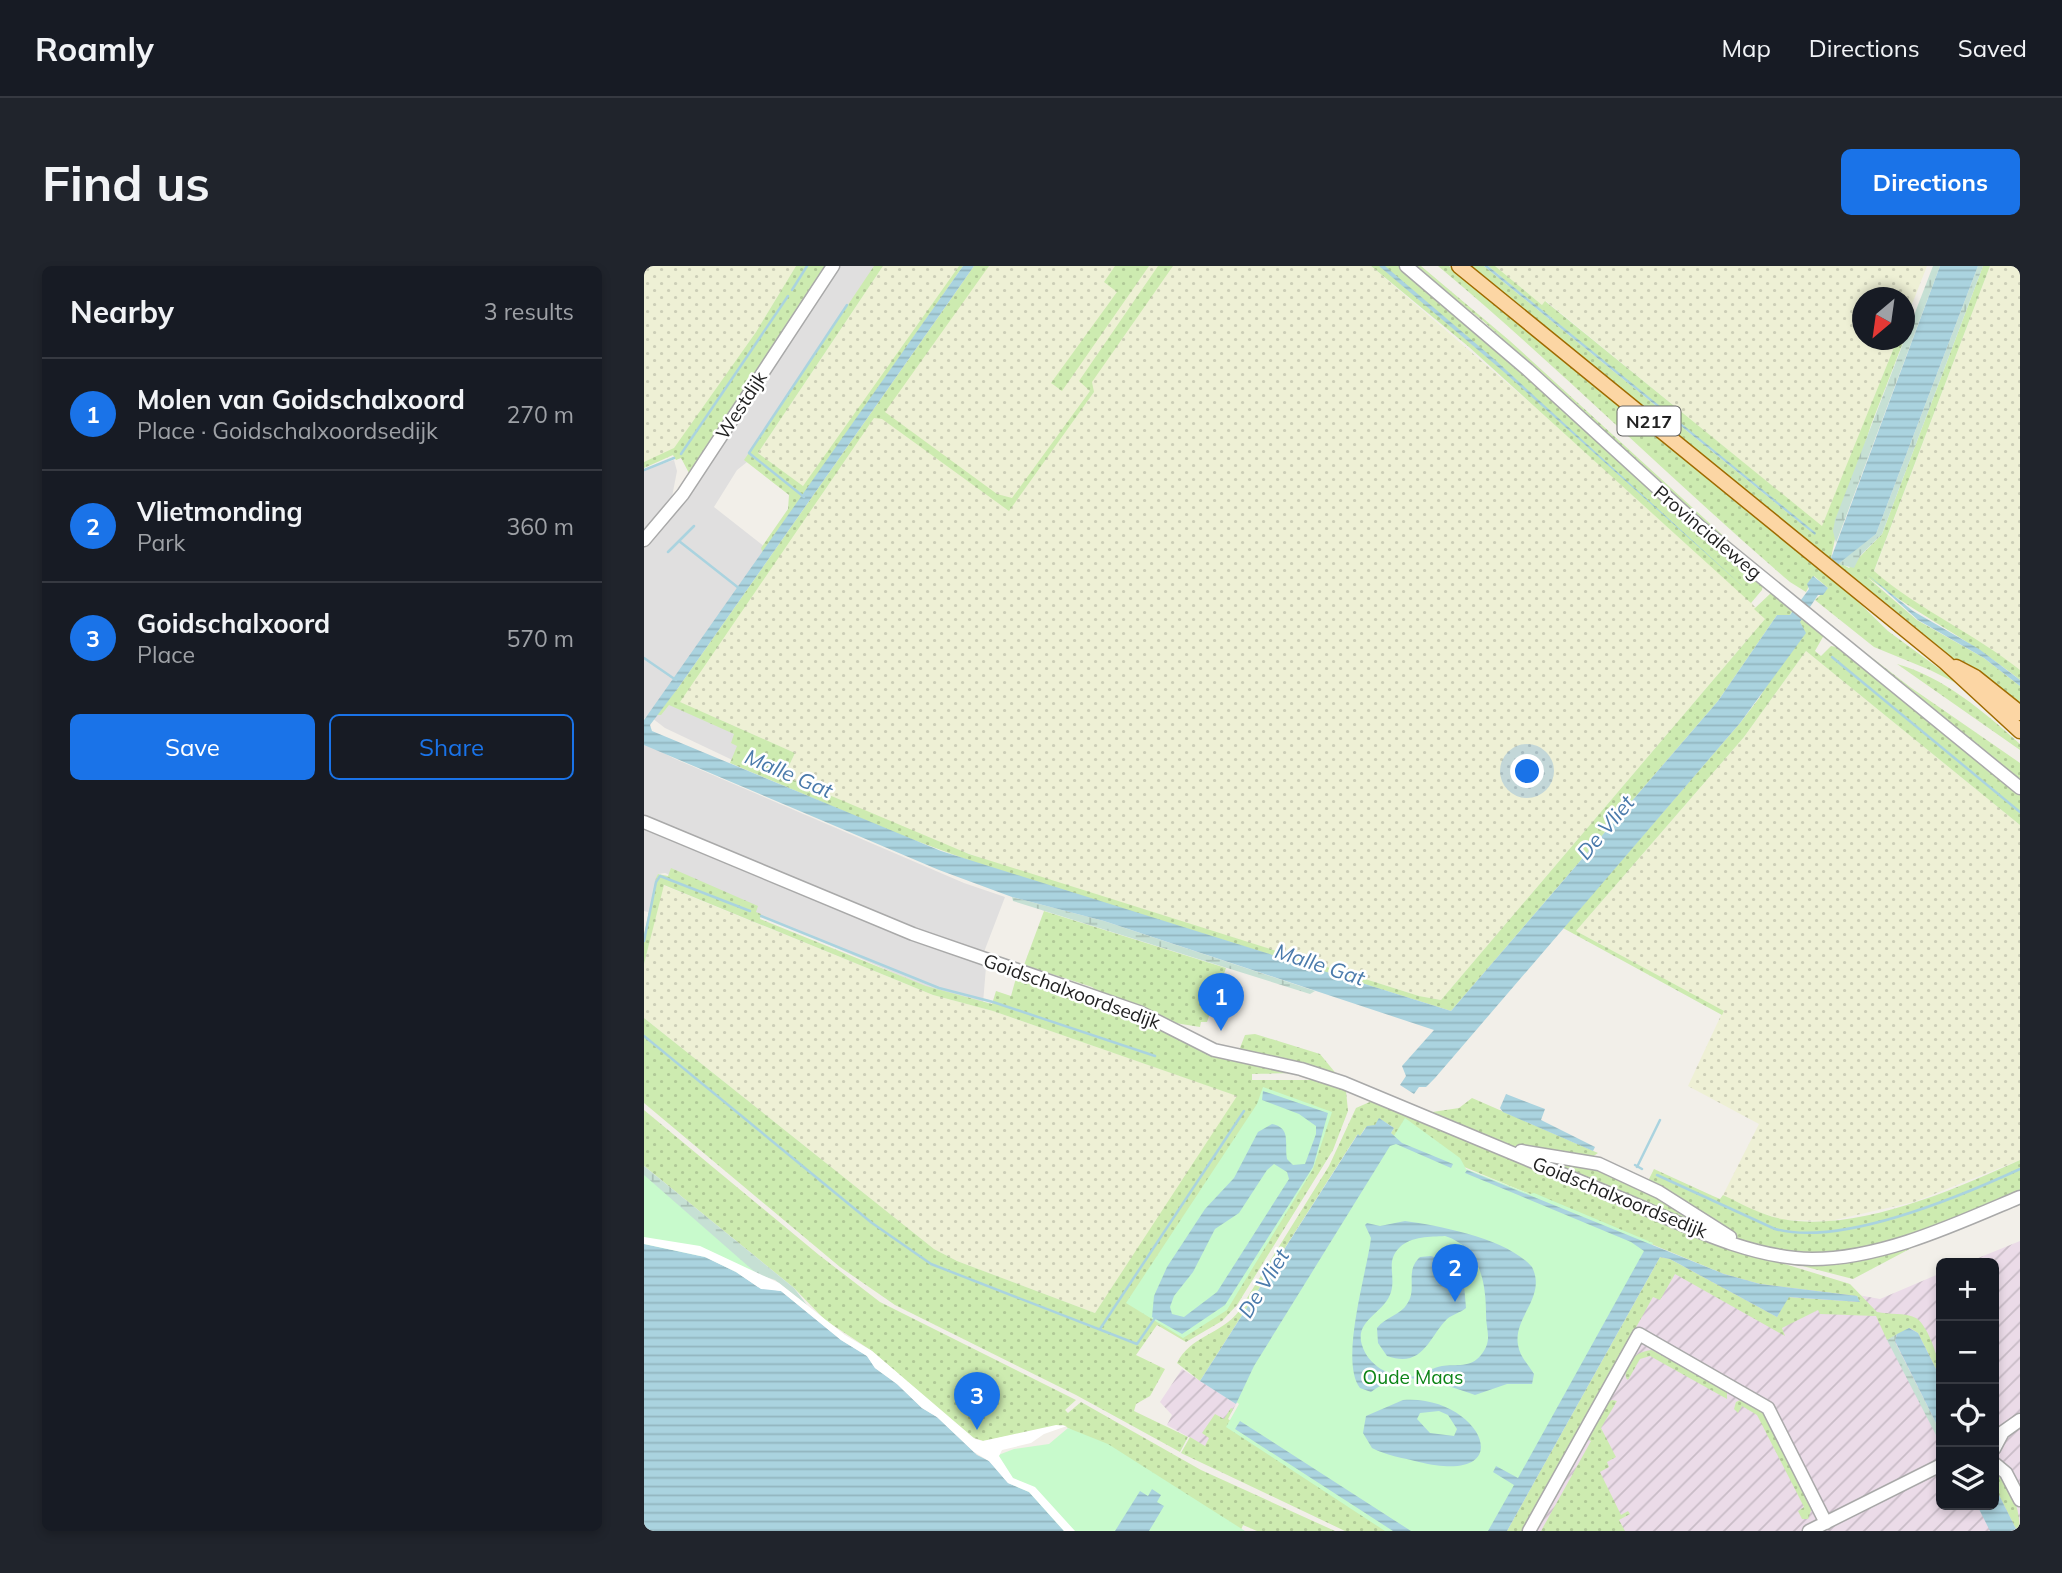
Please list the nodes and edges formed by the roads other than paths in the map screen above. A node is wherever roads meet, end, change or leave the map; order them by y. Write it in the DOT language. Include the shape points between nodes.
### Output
graph roads {
  1 [pos="833,266"];
  2 [pos="1405,266"];
  3 [pos="1459,266"];
  4 [pos="644,540"];
  5 [pos="1945,662"];
  6 [pos="2020,713"];
  7 [pos="2020,731"];
  8 [pos="2020,789"];
  9 [pos="644,822"];
  10 [pos="1502,1149"];
  11 [pos="2020,1197"];
  12 [pos="1738,1245"];
  13 [pos="2020,1420"];
  14 [pos="1995,1447"];
  15 [pos="1936,1467"];
  16 [pos="1999,1467"];
  17 [pos="2020,1500"];
  18 [pos="1826,1522"];
  19 [pos="1529,1531"];
  20 [pos="1809,1531"];
  1 -- 4 [label="street, Westdijk" via="683,494"];
  2 -- 8 [label="street, Provincialeweg" via="1528,370 1667,498"];
  3 -- 5 [label="main road, N217"];
  5 -- 6 [label="main road, N217" via="1975,677"];
  5 -- 7 [label="main road, N217"];
  9 -- 10 [label="street, Goidschalxoordsedijk" via="913,934 1147,1015 1214,1050 1324,1076"];
  10 -- 12 [label="street, Goidschalxoordsedijk"];
  10 -- 12 [label="street, Goidschalxoordsedijk" via="1598,1164 1659,1192"];
  11 -- 12 [label="street, Goidschalxoordsedijk" via="1921,1235 1839,1257 1800,1258"];
  13 -- 14 [label="street" via="2001,1434"];
  15 -- 18 [label="street"];
  16 -- 17 [label="street"];
  18 -- 19 [label="street" via="1768,1408 1639,1334"];
  18 -- 20 [label="street"];
}
